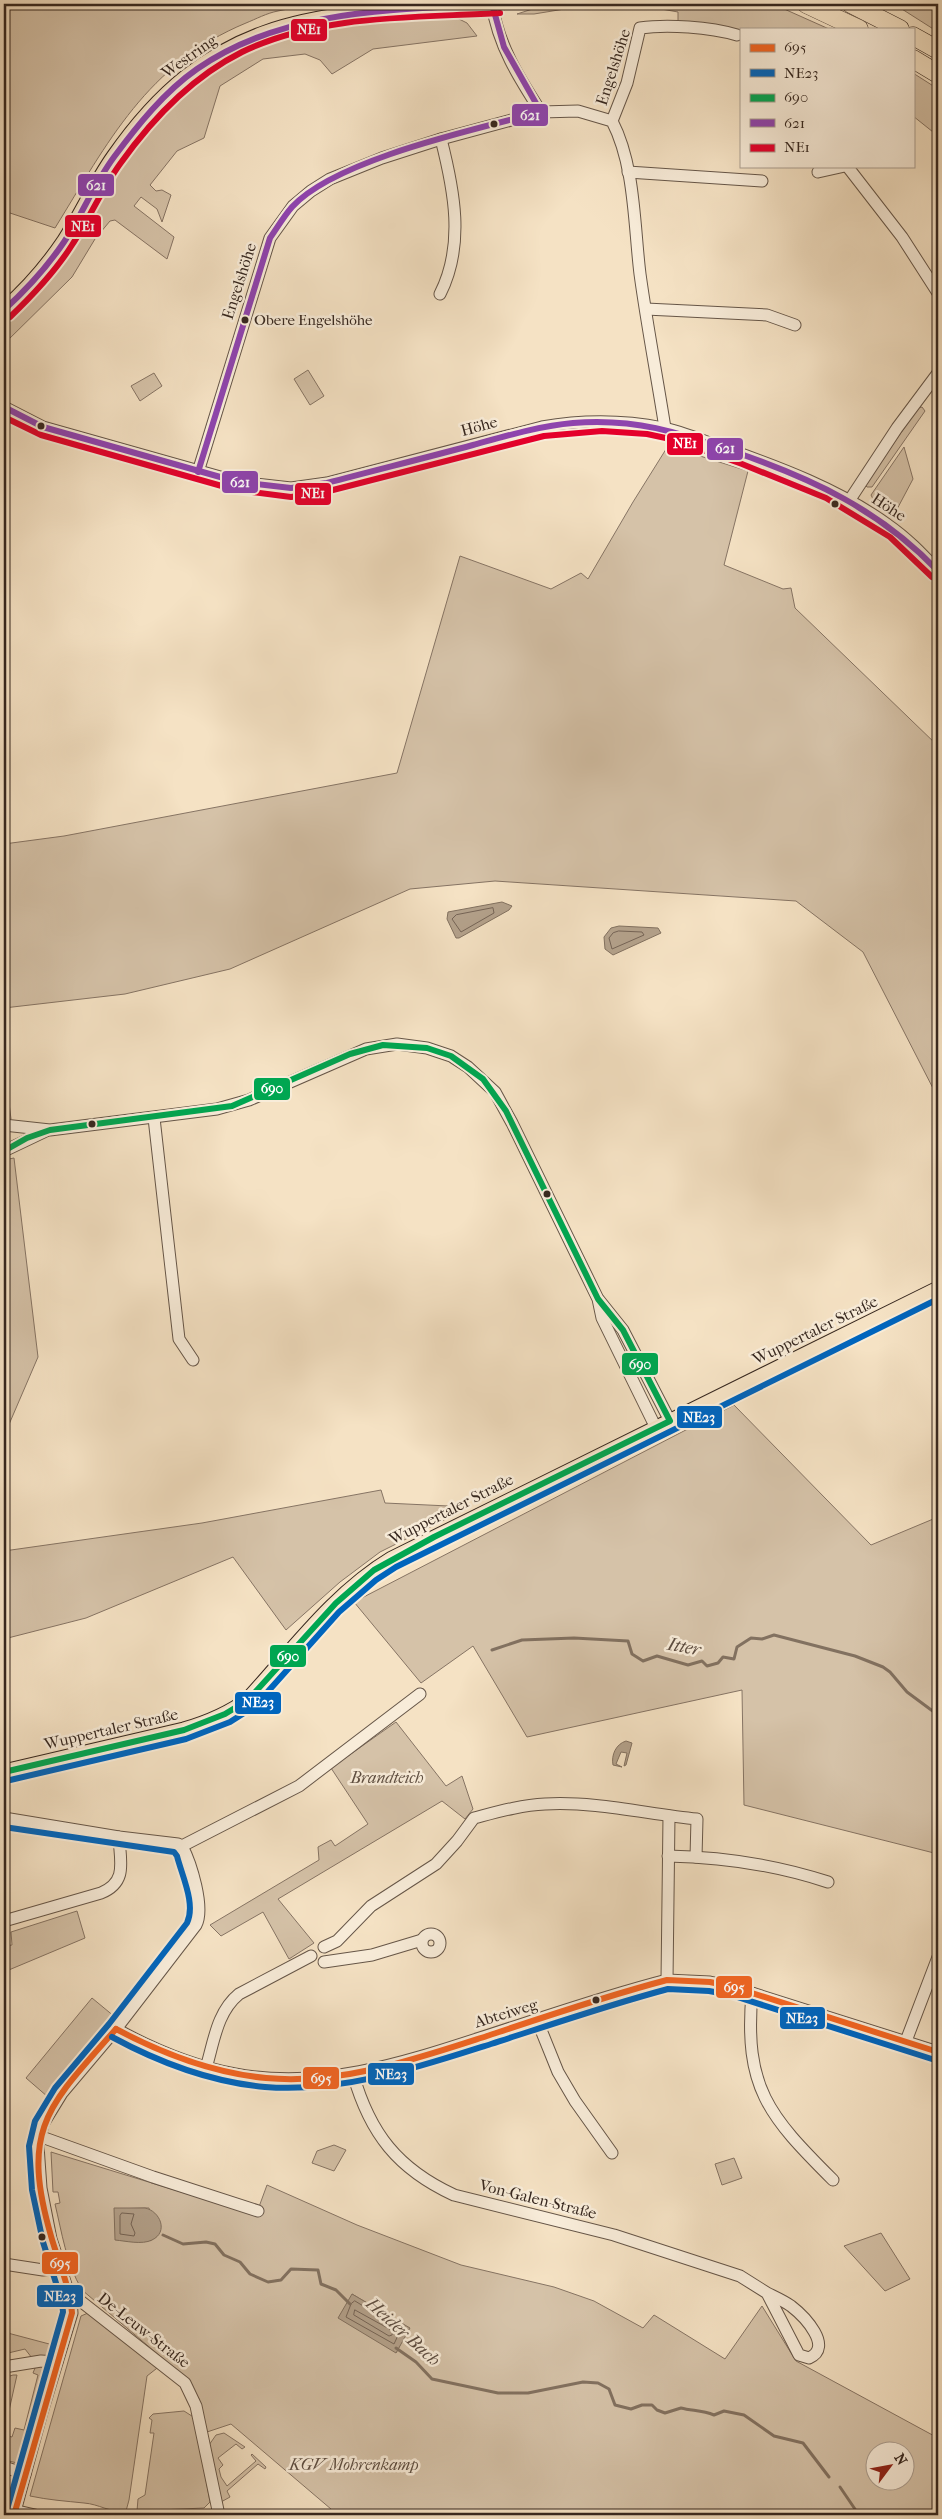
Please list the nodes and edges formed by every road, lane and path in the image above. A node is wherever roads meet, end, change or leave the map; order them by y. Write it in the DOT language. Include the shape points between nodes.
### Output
graph roads {
  1 [pos="492,4"];
  2 [pos="500,4"];
  3 [pos="806,4"];
  4 [pos="851,4"];
  5 [pos="857,28"];
  6 [pos="898,28"];
  7 [pos="737,35"];
  8 [pos="914,37"];
  9 [pos="938,50"];
  10 [pos="914,60"];
  11 [pos="938,74"];
  12 [pos="541,112"];
  13 [pos="612,121"];
  14 [pos="441,139"];
  15 [pos="837,168"];
  16 [pos="848,168"];
  17 [pos="628,172"];
  18 [pos="818,172"];
  19 [pos="762,181"];
  20 [pos="938,293"];
  21 [pos="440,294"];
  22 [pos="646,309"];
  23 [pos="4,310"];
  24 [pos="795,325"];
  25 [pos="938,374"];
  26 [pos="4,407"];
  27 [pos="665,428"];
  28 [pos="198,472"];
  29 [pos="849,501"];
  30 [pos="938,571"];
  31 [pos="154,1118"];
  32 [pos="4,1125"];
  33 [pos="50,1130"];
  34 [pos="4,1151"];
  35 [pos="938,1289"];
  36 [pos="598,1299"];
  37 [pos="193,1360"];
  38 [pos="670,1421"];
  39 [pos="656,1428"];
  40 [pos="420,1694"];
  41 [pos="4,1772"];
  42 [pos="669,1816"];
  43 [pos="4,1818"];
  44 [pos="120,1837"];
  45 [pos="182,1846"];
  46 [pos="668,1856"];
  47 [pos="696,1856"];
  48 [pos="828,1882"];
  49 [pos="4,1921"];
  50 [pos="422,1940"];
  51 [pos="324,1947"];
  52 [pos="311,1956"];
  53 [pos="938,1957"];
  54 [pos="324,1962"];
  55 [pos="668,1980"];
  56 [pos="752,1992"];
  57 [pos="537,2020"];
  58 [pos="116,2029"];
  59 [pos="906,2041"];
  60 [pos="938,2052"];
  61 [pos="206,2068"];
  62 [pos="353,2074"];
  63 [pos="40,2136"];
  64 [pos="612,2153"];
  65 [pos="832,2180"];
  66 [pos="258,2211"];
  67 [pos="4,2264"];
  68 [pos="60,2268"];
  69 [pos="69,2292"];
  70 [pos="767,2293"];
  71 [pos="57,2362"];
  72 [pos="4,2367"];
  73 [pos="4,2467"];
  74 [pos="25,2474"];
  75 [pos="11,2512"];
  76 [pos="35,2515"];
  77 [pos="215,2515"];
  78 [pos="219,2515"];
  1 -- 2 [label="main road, Westring"];
  1 -- 12 [label="street" via="495,27 506,53"];
  1 -- 23 [label="main road, Westring" via="384,10 324,18 261,33 222,51 197,68 153,107 112,159 64,242 45,268"];
  3 -- 5 [label="highway"];
  4 -- 6 [label="highway"];
  7 -- 13 [label="street, Engelshöhe" via="724,31 655,26 640,28 627,83"];
  8 -- 9 [label="highway"];
  10 -- 11 [label="highway"];
  12 -- 13 [label="street, Engelshöhe" via="578,111"];
  12 -- 14 [label="street, Engelshöhe"];
  13 -- 17 [label="street, Engelshöhe" via="624,148"];
  14 -- 21 [label="street" via="455,223 452,266"];
  14 -- 28 [label="street, Engelshöhe" via="330,179 293,206 270,238 264,254"];
  15 -- 18 [label="street"];
  16 -- 20 [label="street" via="902,237"];
  17 -- 19 [label="street"];
  17 -- 22 [label="street, Engelshöhe"];
  22 -- 24 [label="street" via="767,315"];
  22 -- 27 [label="street, Engelshöhe"];
  25 -- 29 [label="street" via="897,428"];
  26 -- 28 [label="street, Höhe" via="43,427"];
  27 -- 28 [label="street, Höhe" via="634,423 574,422 542,427 327,483 292,488 238,482"];
  27 -- 29 [label="street, Höhe" via="743,455"];
  29 -- 30 [label="street, Höhe" via="910,542"];
  31 -- 33 [label="street"];
  31 -- 36 [label="street" via="232,1106 350,1054 383,1044 427,1048 451,1056 482,1078 498,1099"];
  31 -- 37 [label="street" via="179,1339"];
  32 -- 33 [label="street"];
  33 -- 34 [label="street"];
  35 -- 38 [label="main road, Wuppertaler Straße"];
  36 -- 38 [label="street" via="623,1330"];
  36 -- 39 [label="street" via="602,1318"];
  38 -- 39 [label="main road, Wuppertaler Straße"];
  39 -- 41 [label="main road, Wuppertaler Straße" via="434,1536 374,1570 336,1602 248,1700 232,1712 184,1730"];
  40 -- 45 [label="street" via="298,1786"];
  42 -- 46 [label="street"];
  42 -- 47 [label="street" via="697,1819"];
  42 -- 51 [label="street" via="574,1804 546,1804 474,1818 436,1864 371,1906 337,1941"];
  43 -- 44 [label="street"];
  44 -- 45 [label="street"];
  44 -- 49 [label="street" via="120,1874 113,1887"];
  45 -- 58 [label="street" via="196,1888 200,1911 198,1921"];
  46 -- 47 [label="street"];
  46 -- 55 [label="street"];
  47 -- 48 [label="street" via="794,1871"];
  50 -- 54 [label="street" via="372,1955"];
  51 -- 52 [label="street" via="316,1946"];
  51 -- 54 [label="street" via="328,1954"];
  52 -- 54 [label="street" via="316,1962"];
  52 -- 61 [label="street" via="256,1984 230,2002 219,2021"];
  53 -- 59 [label="street"];
  55 -- 56 [label="street, Abteiweg" via="710,1982"];
  55 -- 57 [label="street, Abteiweg"];
  56 -- 59 [label="street, Abteiweg"];
  56 -- 65 [label="street" via="750,2052 764,2097 784,2129"];
  57 -- 62 [label="street, Abteiweg" via="398,2064"];
  57 -- 64 [label="street" via="558,2072"];
  58 -- 61 [label="street, Abteiweg" via="163,2053"];
  58 -- 63 [label="street" via="57,2099"];
  59 -- 60 [label="street, Abteiweg"];
  61 -- 62 [label="street, Abteiweg" via="269,2077"];
  62 -- 70 [label="street, Von-Galen-Straße" via="366,2113 377,2133 400,2160 430,2183 454,2195 659,2248 740,2276"];
  63 -- 66 [label="street"];
  63 -- 68 [label="street" via="41,2188"];
  67 -- 68 [label="street" via="43,2270"];
  68 -- 69 [label="street"];
  69 -- 71 [label="street" via="72,2318"];
  69 -- 78 [label="street, De-Leuw-Straße" via="182,2379 192,2396"];
  70 -- 70 [label="street, Von-Galen-Straße" via="795,2350 802,2357 814,2356 820,2342 812,2328 793,2307"];
  71 -- 72 [label="street"];
  71 -- 74 [label="street"];
  73 -- 74 [label="street"];
  74 -- 75 [label="street"];
  75 -- 76 [label="street"];
  77 -- 78 [label="street"];
}
